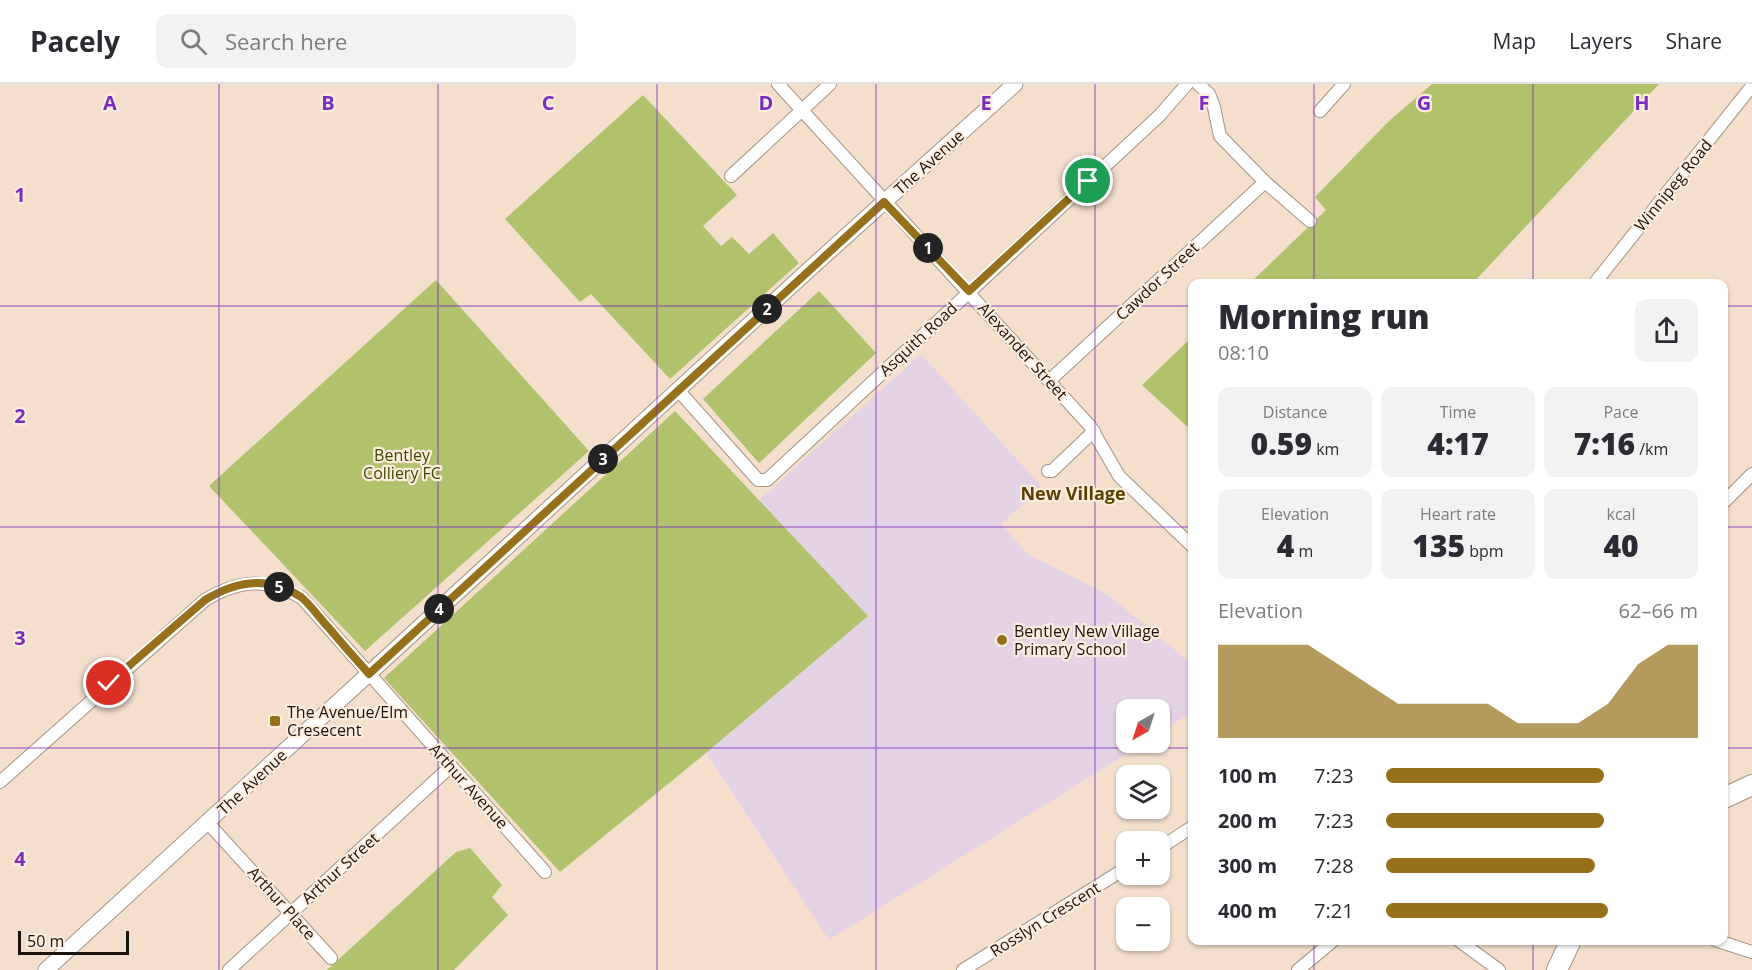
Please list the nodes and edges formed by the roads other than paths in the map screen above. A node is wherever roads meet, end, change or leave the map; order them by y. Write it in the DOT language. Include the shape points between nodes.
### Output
graph roads {
  1 [pos="778,84"];
  2 [pos="830,84"];
  3 [pos="1015,84"];
  4 [pos="1187,84"];
  5 [pos="1198,84"];
  6 [pos="1344,84"];
  7 [pos="1752,86"];
  8 [pos="802,110"];
  9 [pos="1320,111"];
  10 [pos="731,176"];
  11 [pos="1265,183"];
  12 [pos="884,202"];
  13 [pos="1310,221"];
  14 [pos="1598,279"];
  15 [pos="969,291"];
  16 [pos="1050,380"];
  17 [pos="678,390"];
  18 [pos="1095,432"];
  19 [pos="1048,471"];
  20 [pos="1752,474"];
  21 [pos="1728,498"];
  22 [pos="1188,542"];
  23 [pos="369,674"];
  24 [pos="451,766"];
  25 [pos="0,782"];
  26 [pos="1752,785"];
  27 [pos="1728,796"];
  28 [pos="208,823"];
  29 [pos="1188,830"];
  30 [pos="1170,841"];
  31 [pos="545,872"];
  32 [pos="1116,874"];
  33 [pos="291,913"];
  34 [pos="1728,944"];
  35 [pos="1319,945"];
  36 [pos="1465,945"];
  37 [pos="1568,945"];
  38 [pos="1752,952"];
  39 [pos="331,958"];
  40 [pos="46,970"];
  41 [pos="229,970"];
  42 [pos="963,970"];
  43 [pos="1298,970"];
  44 [pos="1499,970"];
  45 [pos="1557,970"];
  1 -- 8 [label="street, Alexander Street"];
  2 -- 8 [label="street"];
  3 -- 12 [label="street, The Avenue"];
  4 -- 15 [label="street, Asquith Road" via="1160,115"];
  5 -- 11 [label="street" via="1209,94 1220,136"];
  6 -- 9 [label="street"];
  7 -- 14 [label="street, Winnipeg Road"];
  8 -- 10 [label="street"];
  8 -- 12 [label="street, Alexander Street"];
  11 -- 13 [label="street"];
  11 -- 16 [label="street, Cawdor Street"];
  12 -- 15 [label="street, Alexander Street"];
  12 -- 17 [label="street, The Avenue"];
  15 -- 16 [label="street, Alexander Street"];
  15 -- 17 [label="street, Asquith Road" via="767,480 758,480"];
  16 -- 18 [label="street, Alexander Street"];
  17 -- 23 [label="street, The Avenue"];
  18 -- 19 [label="street"];
  18 -- 22 [label="street, Alexander Street" via="1119,476"];
  20 -- 21 [label="street"];
  23 -- 24 [label="street, Arthur Avenue"];
  23 -- 25 [label="street, Arthur Avenue" via="302,598 272,585 237,584 205,600"];
  23 -- 28 [label="street, The Avenue"];
  24 -- 31 [label="street, Arthur Avenue"];
  24 -- 33 [label="street, Arthur Street"];
  26 -- 27 [label="highway"];
  28 -- 33 [label="street, Arthur Place"];
  28 -- 40 [label="street, The Avenue"];
  29 -- 30 [label="street"];
  32 -- 42 [label="street, Rosslyn Crescent"];
  33 -- 39 [label="street, Arthur Place"];
  33 -- 41 [label="street, Arthur Street"];
  34 -- 38 [label="street"];
  35 -- 43 [label="street"];
  36 -- 44 [label="street"];
  37 -- 45 [label="highway"];
}
